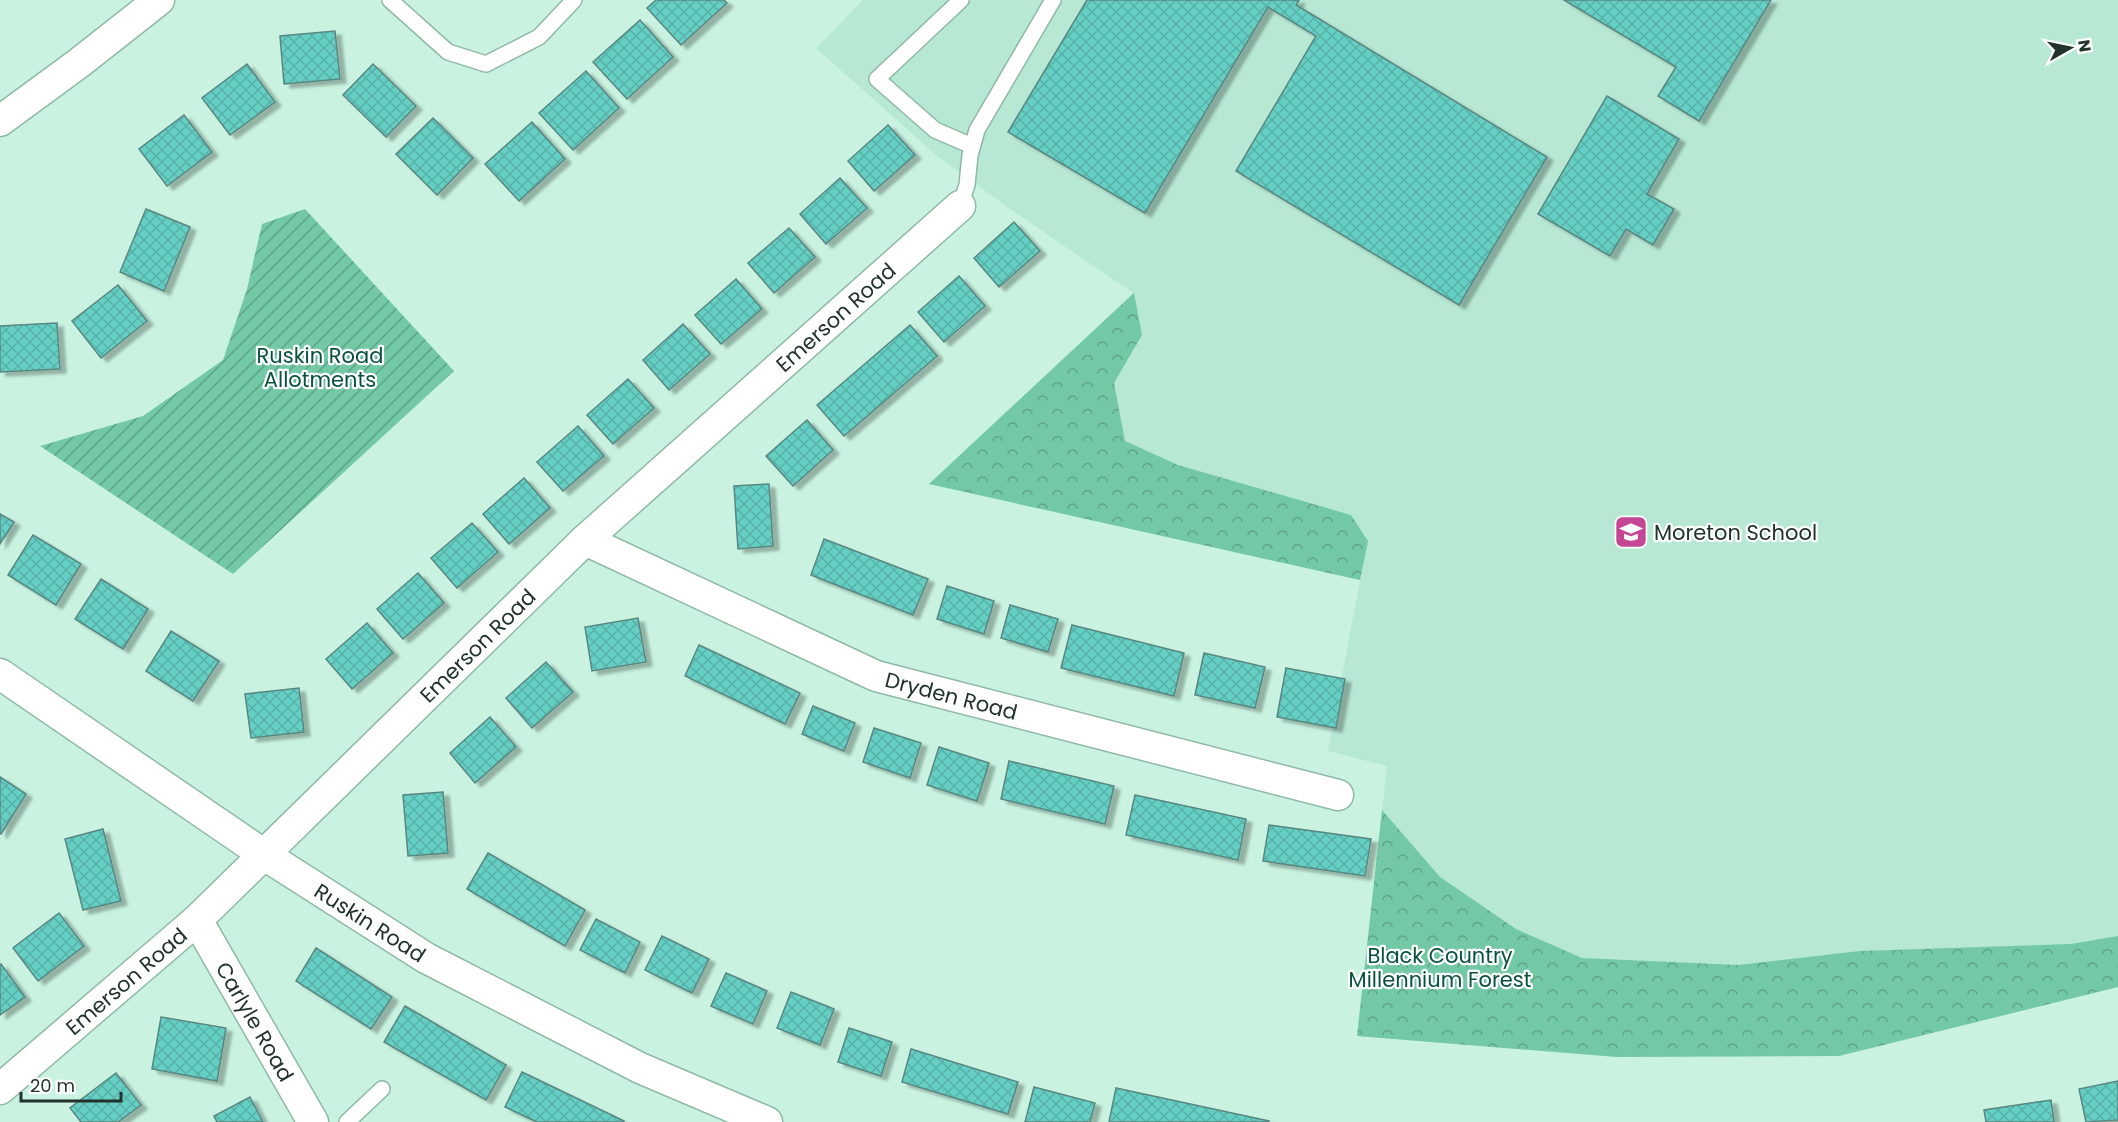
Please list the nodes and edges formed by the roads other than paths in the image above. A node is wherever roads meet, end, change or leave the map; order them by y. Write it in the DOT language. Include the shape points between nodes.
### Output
graph roads {
  1 [pos="159,0"];
  2 [pos="390,0"];
  3 [pos="574,0"];
  4 [pos="961,0"];
  5 [pos="1053,0"];
  6 [pos="0,121"];
  7 [pos="972,146"];
  8 [pos="960,206"];
  9 [pos="585,540"];
  10 [pos="0,674"];
  11 [pos="1338,795"];
  12 [pos="263,854"];
  13 [pos="197,920"];
  14 [pos="0,1089"];
  15 [pos="382,1089"];
  16 [pos="313,1122"];
  17 [pos="347,1122"];
  18 [pos="767,1122"];
  1 -- 6 [label="street"];
  2 -- 3 [label="lane" via="448,52 486,64 539,37"];
  4 -- 7 [label="lane" via="877,79 935,130"];
  5 -- 7 [label="lane" via="977,130"];
  7 -- 8 [label="lane"];
  8 -- 9 [label="street, Emerson Road"];
  9 -- 11 [label="street, Dryden Road" via="876,676"];
  9 -- 12 [label="street, Emerson Road"];
  10 -- 12 [label="street, Ruskin Road"];
  12 -- 13 [label="street, Emerson Road"];
  12 -- 18 [label="street, Ruskin Road" via="426,957 640,1068"];
  13 -- 14 [label="street, Emerson Road"];
  13 -- 16 [label="street, Carlyle Road"];
  15 -- 17 [label="lane"];
}
